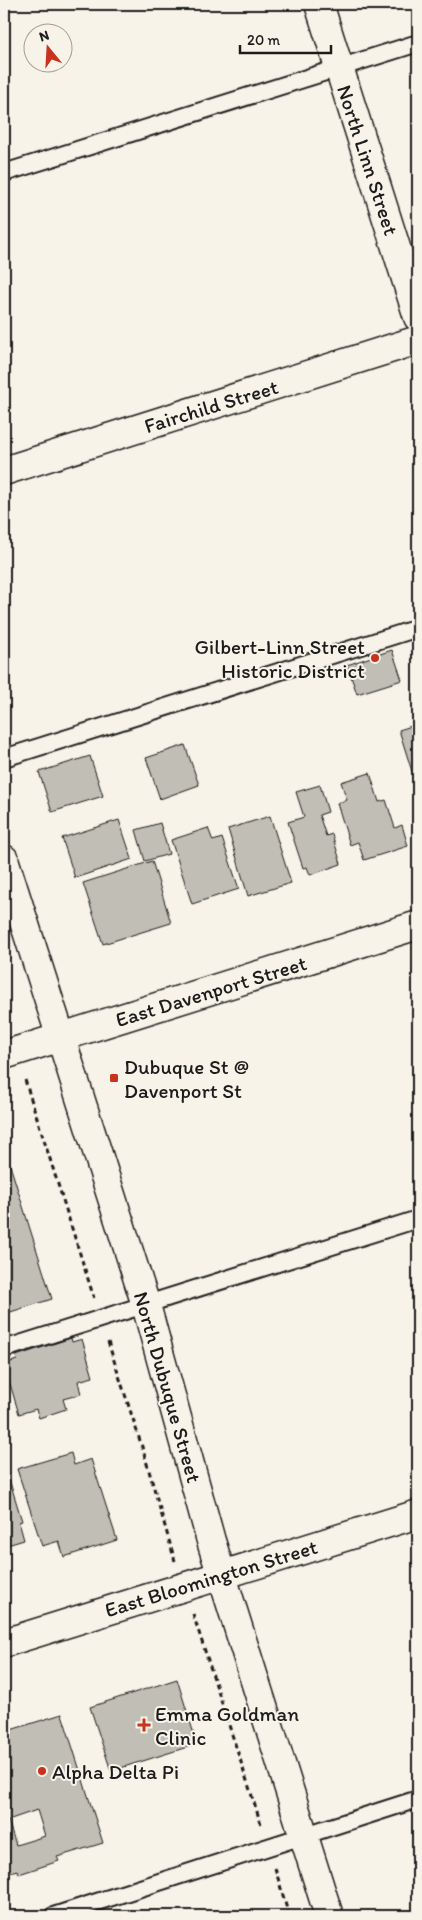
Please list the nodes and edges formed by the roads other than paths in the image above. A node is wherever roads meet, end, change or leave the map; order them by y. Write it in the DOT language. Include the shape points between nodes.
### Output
graph roads {
  1 [pos="318,4"];
  2 [pos="418,43"];
  3 [pos="339,68"];
  4 [pos="4,172"];
  5 [pos="418,317"];
  6 [pos="418,340"];
  7 [pos="4,471"];
  8 [pos="418,628"];
  9 [pos="4,758"];
  10 [pos="4,859"];
  11 [pos="418,926"];
  12 [pos="60,1038"];
  13 [pos="10,1053"];
  14 [pos="418,1219"];
  15 [pos="146,1304"];
  16 [pos="4,1349"];
  17 [pos="418,1514"];
  18 [pos="222,1575"];
  19 [pos="4,1643"];
  20 [pos="418,1799"];
  21 [pos="304,1836"];
  22 [pos="52,1916"];
  23 [pos="330,1916"];
  1 -- 3 [label="street, North Linn Street"];
  2 -- 3 [label="lane"];
  3 -- 4 [label="lane"];
  3 -- 5 [label="street, North Linn Street"];
  6 -- 7 [label="street, Fairchild Street"];
  8 -- 9 [label="lane"];
  10 -- 12 [label="street, North Dubuque Street"];
  11 -- 12 [label="street, East Davenport Street"];
  12 -- 13 [label="street, East Davenport Street"];
  12 -- 15 [label="street, North Dubuque Street"];
  14 -- 15 [label="lane"];
  15 -- 16 [label="lane"];
  15 -- 18 [label="street, North Dubuque Street"];
  17 -- 18 [label="street, East Bloomington Street"];
  18 -- 19 [label="street, East Bloomington Street"];
  18 -- 21 [label="street, North Dubuque Street"];
  20 -- 21 [label="lane"];
  21 -- 22 [label="lane"];
  21 -- 23 [label="street, North Dubuque Street"];
}
